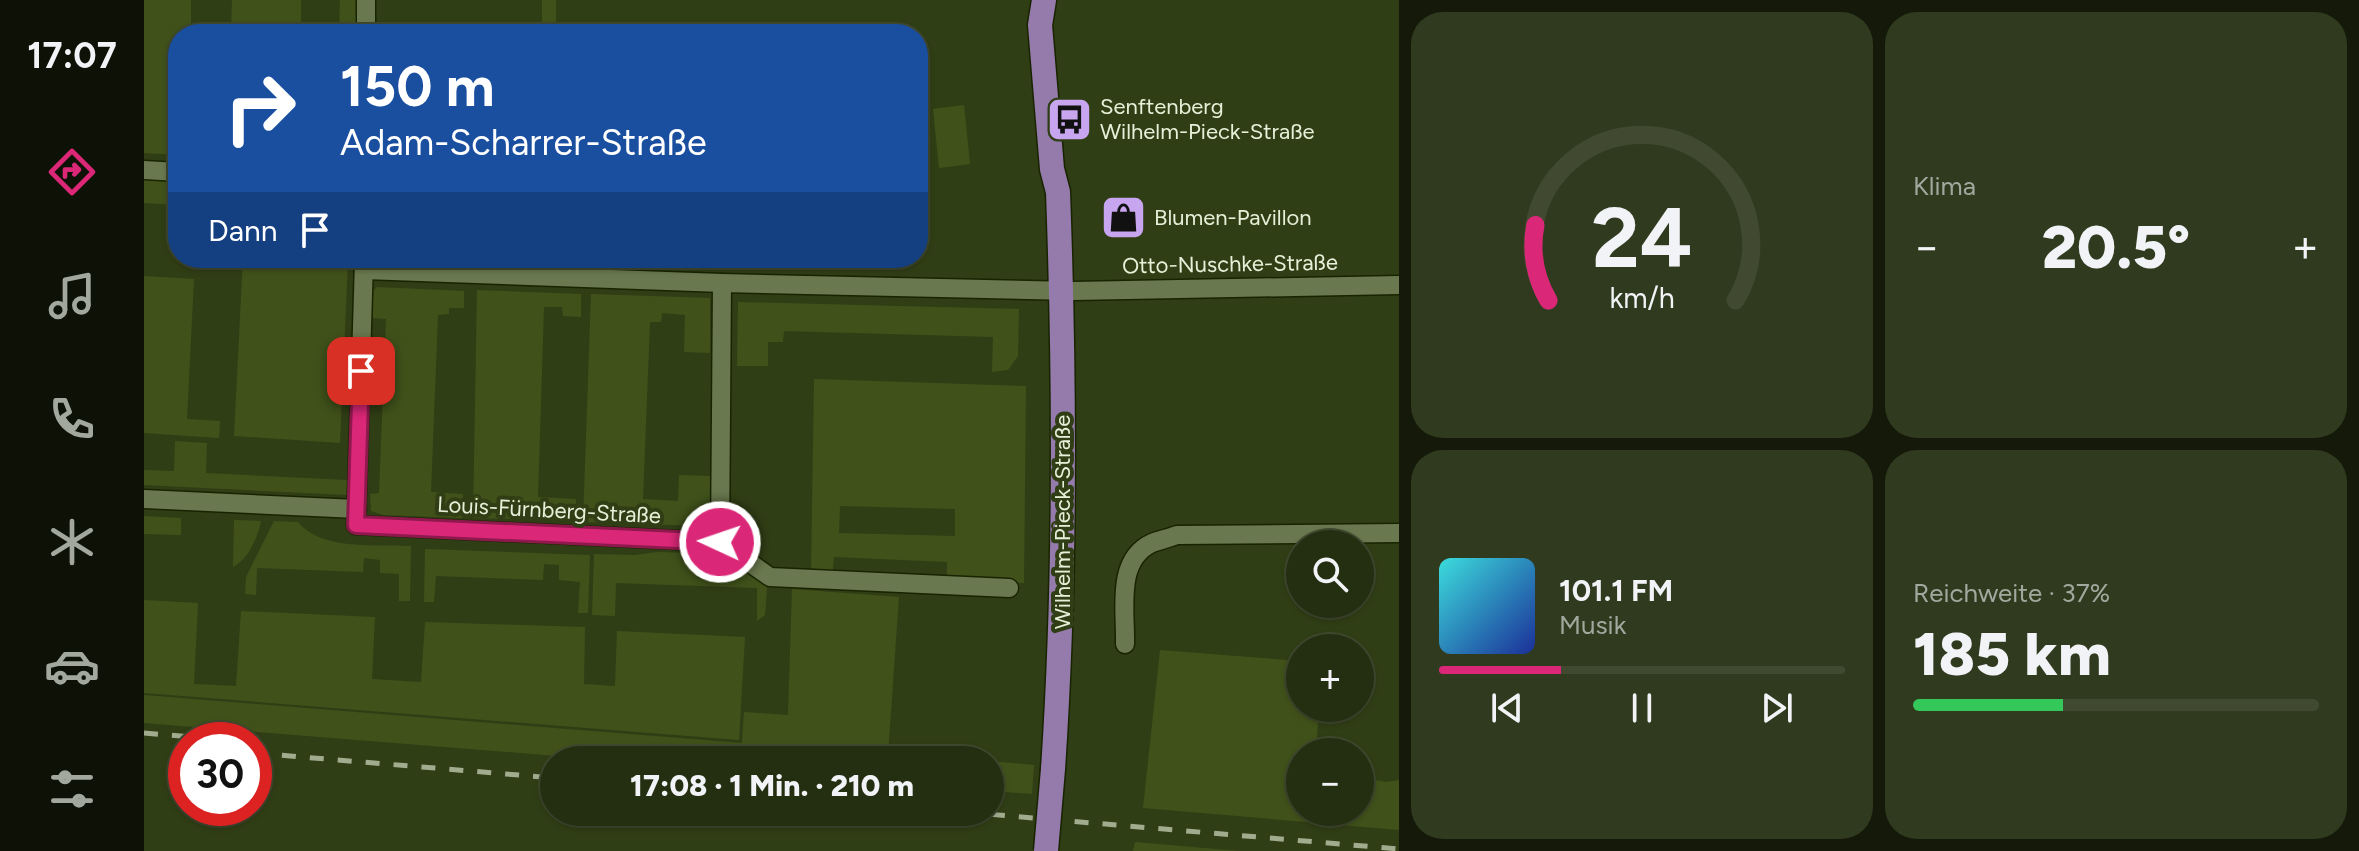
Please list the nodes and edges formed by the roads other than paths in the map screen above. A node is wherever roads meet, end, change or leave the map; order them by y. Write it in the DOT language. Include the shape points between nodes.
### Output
graph roads {
  1 [pos="366,0"];
  2 [pos="1045,3"];
  3 [pos="366,24"];
  4 [pos="144,170"];
  5 [pos="168,171"];
  6 [pos="364,268"];
  7 [pos="439,268"];
  8 [pos="722,283"];
  9 [pos="1399,285"];
  10 [pos="1062,291"];
  11 [pos="144,499"];
  12 [pos="356,517"];
  13 [pos="1399,533"];
  14 [pos="720,542"];
  15 [pos="1009,588"];
  16 [pos="1125,644"];
  17 [pos="1046,851"];
  1 -- 3 [label="street"];
  2 -- 10 [label="main road, Wilhelm-Pieck-Straße" via="1040,25 1058,192"];
  4 -- 5 [label="street"];
  6 -- 12 [label="street"];
  7 -- 8 [label="street, Otto-Nuschke-Straße"];
  8 -- 10 [label="street, Otto-Nuschke-Straße"];
  8 -- 14 [label="street"];
  9 -- 10 [label="street, Otto-Nuschke-Straße"];
  10 -- 17 [label="main road, Wilhelm-Pieck-Straße, bridge" via="1062,645"];
  11 -- 12 [label="street, Louis-Fürnberg-Straße"];
  12 -- 14 [label="street, Louis-Fürnberg-Straße"];
  13 -- 16 [label="street" via="1177,535 1151,544 1135,556 1126,578"];
  14 -- 15 [label="street" via="770,577"];
}
